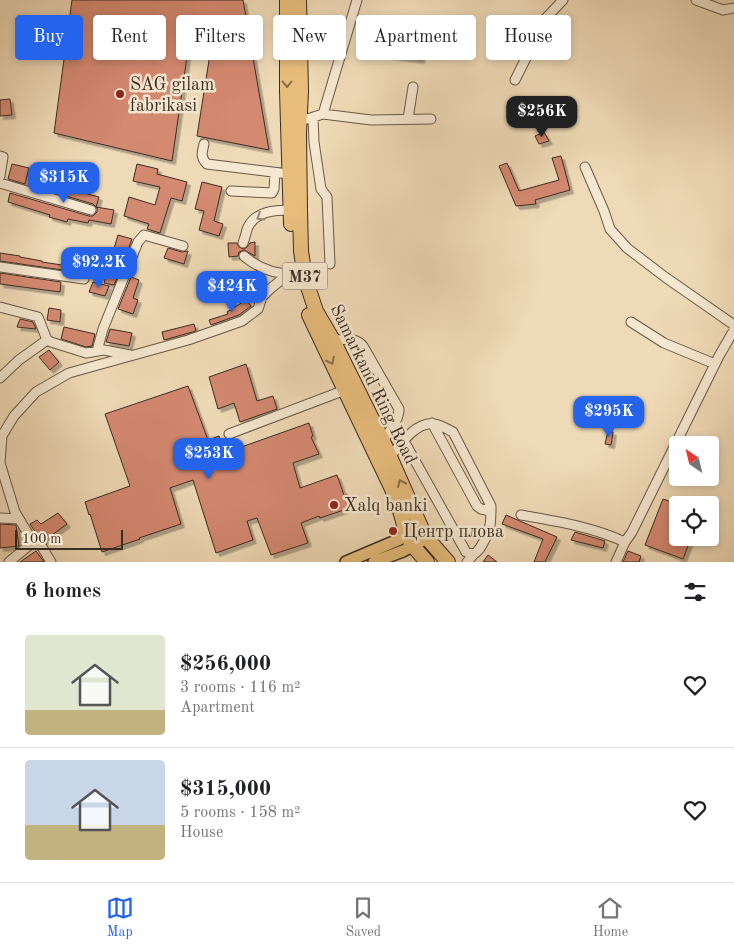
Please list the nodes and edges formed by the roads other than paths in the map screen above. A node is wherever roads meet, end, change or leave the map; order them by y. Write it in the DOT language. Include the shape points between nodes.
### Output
graph roads {
  1 [pos="287,0"];
  2 [pos="299,0"];
  3 [pos="357,0"];
  4 [pos="563,0"];
  5 [pos="696,0"];
  6 [pos="734,8"];
  7 [pos="514,80"];
  8 [pos="413,87"];
  9 [pos="323,114"];
  10 [pos="408,119"];
  11 [pos="431,119"];
  12 [pos="300,126"];
  13 [pos="204,144"];
  14 [pos="0,156"];
  15 [pos="585,167"];
  16 [pos="274,173"];
  17 [pos="289,174"];
  18 [pos="0,176"];
  19 [pos="0,183"];
  20 [pos="231,191"];
  21 [pos="91,210"];
  22 [pos="291,210"];
  23 [pos="243,243"];
  24 [pos="182,246"];
  25 [pos="244,256"];
  26 [pos="330,264"];
  27 [pos="0,267"];
  28 [pos="295,276"];
  29 [pos="84,279"];
  30 [pos="0,307"];
  31 [pos="631,322"];
  32 [pos="734,325"];
  33 [pos="734,330"];
  34 [pos="47,340"];
  35 [pos="333,340"];
  36 [pos="98,351"];
  37 [pos="133,355"];
  38 [pos="715,364"];
  39 [pos="0,378"];
  40 [pos="345,390"];
  41 [pos="432,424"];
  42 [pos="230,434"];
  43 [pos="1,441"];
  44 [pos="383,441"];
  45 [pos="404,441"];
  46 [pos="390,457"];
  47 [pos="491,511"];
  48 [pos="521,515"];
  49 [pos="0,518"];
  50 [pos="19,519"];
  51 [pos="424,532"];
  52 [pos="410,540"];
  53 [pos="34,542"];
  54 [pos="626,542"];
  55 [pos="474,554"];
  56 [pos="423,561"];
  57 [pos="9,562"];
  58 [pos="51,562"];
  59 [pos="346,562"];
  60 [pos="374,562"];
  61 [pos="448,562"];
  62 [pos="467,562"];
  63 [pos="616,562"];
  1 -- 12 [label="highway, Samarkand Ring Road / M37, one-way" via="287,91"];
  2 -- 12 [label="highway, Samarkand Ring Road / M37"];
  3 -- 9 [label="street"];
  4 -- 7 [label="street" via="546,18"];
  5 -- 6 [label="street" via="723,10"];
  8 -- 10 [label="street"];
  9 -- 10 [label="street" via="371,120"];
  9 -- 12 [label="street"];
  10 -- 11 [label="street"];
  12 -- 17 [label="highway, Samarkand Ring Road / M37"];
  12 -- 26 [label="street" via="314,142 321,189 327,197"];
  12 -- 35 [label="highway, Samarkand Ring Road / M37" via="301,250 305,278 316,310"];
  13 -- 16 [label="street" via="201,155 207,164"];
  14 -- 18 [label="street" via="3,157"];
  15 -- 32 [label="street" via="610,229 627,248"];
  16 -- 17 [label="street"];
  16 -- 20 [label="street" via="272,193"];
  17 -- 22 [label="highway, Samarkand Ring Road / M37"];
  19 -- 21 [label="street"];
  22 -- 23 [label="street, one-way" via="272,210 257,217 249,226"];
  22 -- 28 [label="highway, Samarkand Ring Road / M37"];
  24 -- 36 [label="street" via="144,235 138,242 103,329"];
  25 -- 28 [label="street" via="254,264"];
  27 -- 29 [label="street"];
  28 -- 37 [label="street" via="281,280 270,289 262,297 258,309 242,321"];
  28 -- 40 [label="highway, Samarkand Ring Road / M37, one-way" via="306,309"];
  30 -- 34 [label="street" via="38,317"];
  31 -- 38 [label="street" via="664,343"];
  33 -- 38 [label="street"];
  34 -- 36 [label="street" via="86,353"];
  34 -- 39 [label="street"];
  35 -- 44 [label="highway, Samarkand Ring Road / M37"];
  35 -- 44 [label="street" via="360,341 399,408 397,419"];
  36 -- 37 [label="street"];
  37 -- 43 [label="street" via="68,373 36,392 14,416"];
  38 -- 54 [label="street"];
  40 -- 42 [label="street"];
  40 -- 52 [label="highway, Samarkand Ring Road / M37" via="395,495"];
  41 -- 45 [label="street" via="421,425"];
  41 -- 47 [label="street" via="477,506"];
  41 -- 47 [label="street" via="453,432"];
  43 -- 50 [label="street" via="0,463"];
  44 -- 46 [label="highway, Samarkand Ring Road / M37"];
  45 -- 46 [label="street"];
  45 -- 55 [label="street" via="466,552"];
  51 -- 46 [label="highway, Samarkand Ring Road / M37, one-way"];
  47 -- 55 [label="street" via="489,533"];
  48 -- 54 [label="street" via="559,522"];
  49 -- 50 [label="street"];
  50 -- 53 [label="street"];
  51 -- 52 [label="main road"];
  51 -- 61 [label="highway, Samarkand Ring Road / M37"];
  52 -- 56 [label="highway, Samarkand Ring Road / M37"];
  52 -- 59 [label="main road" via="398,540"];
  52 -- 60 [label="main road"];
  53 -- 57 [label="street"];
  53 -- 58 [label="street" via="42,547"];
  54 -- 63 [label="street"];
  55 -- 62 [label="street"];
}
